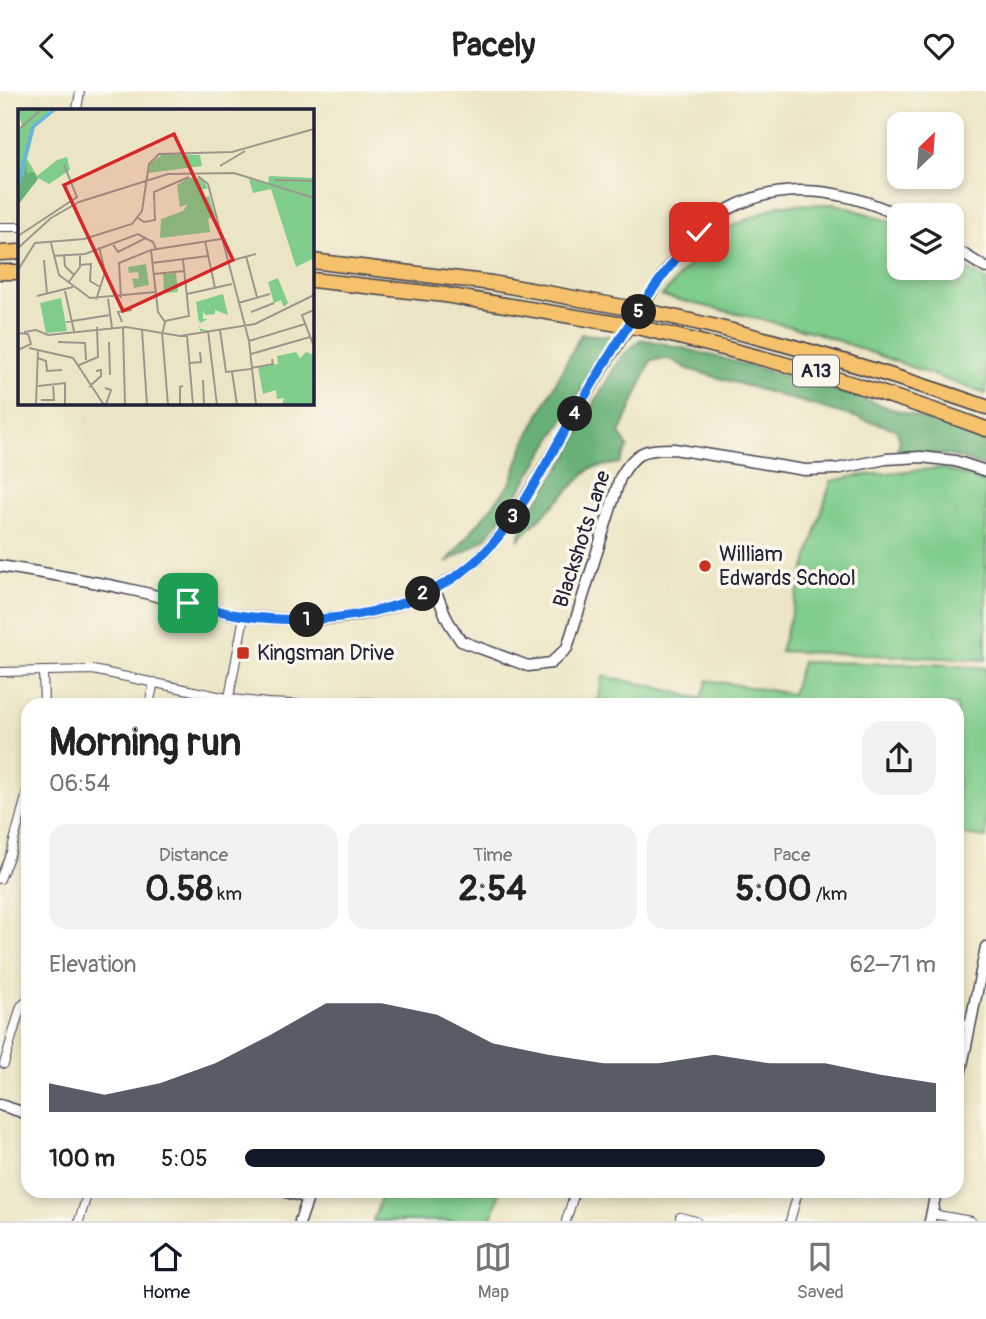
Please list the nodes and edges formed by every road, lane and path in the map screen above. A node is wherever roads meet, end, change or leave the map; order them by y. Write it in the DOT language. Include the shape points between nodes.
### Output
graph roads {
  1 [pos="80,91"];
  2 [pos="77,109"];
  3 [pos="887,210"];
  4 [pos="0,227"];
  5 [pos="18,227"];
  6 [pos="18,252"];
  7 [pos="0,253"];
  8 [pos="964,254"];
  9 [pos="313,261"];
  10 [pos="986,268"];
  11 [pos="0,272"];
  12 [pos="18,272"];
  13 [pos="313,280"];
  14 [pos="986,407"];
  15 [pos="986,429"];
  16 [pos="986,471"];
  17 [pos="0,566"];
  18 [pos="434,588"];
  19 [pos="244,616"];
  20 [pos="43,671"];
  21 [pos="0,672"];
  22 [pos="154,682"];
  23 [pos="44,698"];
  24 [pos="151,698"];
  25 [pos="229,698"];
  26 [pos="21,815"];
  27 [pos="0,879"];
  28 [pos="986,947"];
  29 [pos="21,1006"];
  30 [pos="964,1025"];
  31 [pos="970,1026"];
  32 [pos="964,1056"];
  33 [pos="4,1064"];
  34 [pos="0,1105"];
  35 [pos="21,1112"];
  36 [pos="86,1198"];
  37 [pos="308,1198"];
  38 [pos="573,1198"];
  39 [pos="796,1198"];
  40 [pos="935,1198"];
  41 [pos="680,1217"];
  42 [pos="931,1218"];
  43 [pos="79,1221"];
  44 [pos="300,1221"];
  45 [pos="566,1221"];
  46 [pos="696,1221"];
  47 [pos="790,1221"];
  48 [pos="971,1221"];
  1 -- 2 [label="street"];
  3 -- 18 [label="street" via="839,194 804,190 769,194 729,209 699,232 669,265 599,372 510,522 483,554"];
  4 -- 5 [label="street"];
  6 -- 7 [label="highway"];
  8 -- 10 [label="street"];
  9 -- 14 [label="highway, A13, bridge" via="492,283 650,312 822,354"];
  11 -- 12 [label="highway"];
  13 -- 15 [label="highway, A13, bridge" via="445,295 641,328 805,368"];
  16 -- 18 [label="street, Blackshots Lane" via="921,457 805,470 674,449 641,453 630,460 620,478 566,648 551,663 528,666 461,641"];
  17 -- 19 [label="street"];
  18 -- 19 [label="street" via="368,613 306,620"];
  19 -- 25 [label="street"];
  20 -- 21 [label="street"];
  20 -- 22 [label="street" via="93,670"];
  20 -- 23 [label="street"];
  22 -- 24 [label="street"];
  22 -- 25 [label="street"];
  26 -- 27 [label="street"];
  28 -- 31 [label="street"];
  29 -- 33 [label="street"];
  30 -- 31 [label="street"];
  31 -- 32 [label="street"];
  34 -- 35 [label="street"];
  36 -- 43 [label="street"];
  37 -- 44 [label="street"];
  38 -- 45 [label="street"];
  39 -- 47 [label="street"];
  40 -- 42 [label="street"];
  41 -- 46 [label="street"];
  42 -- 48 [label="street"];
}
